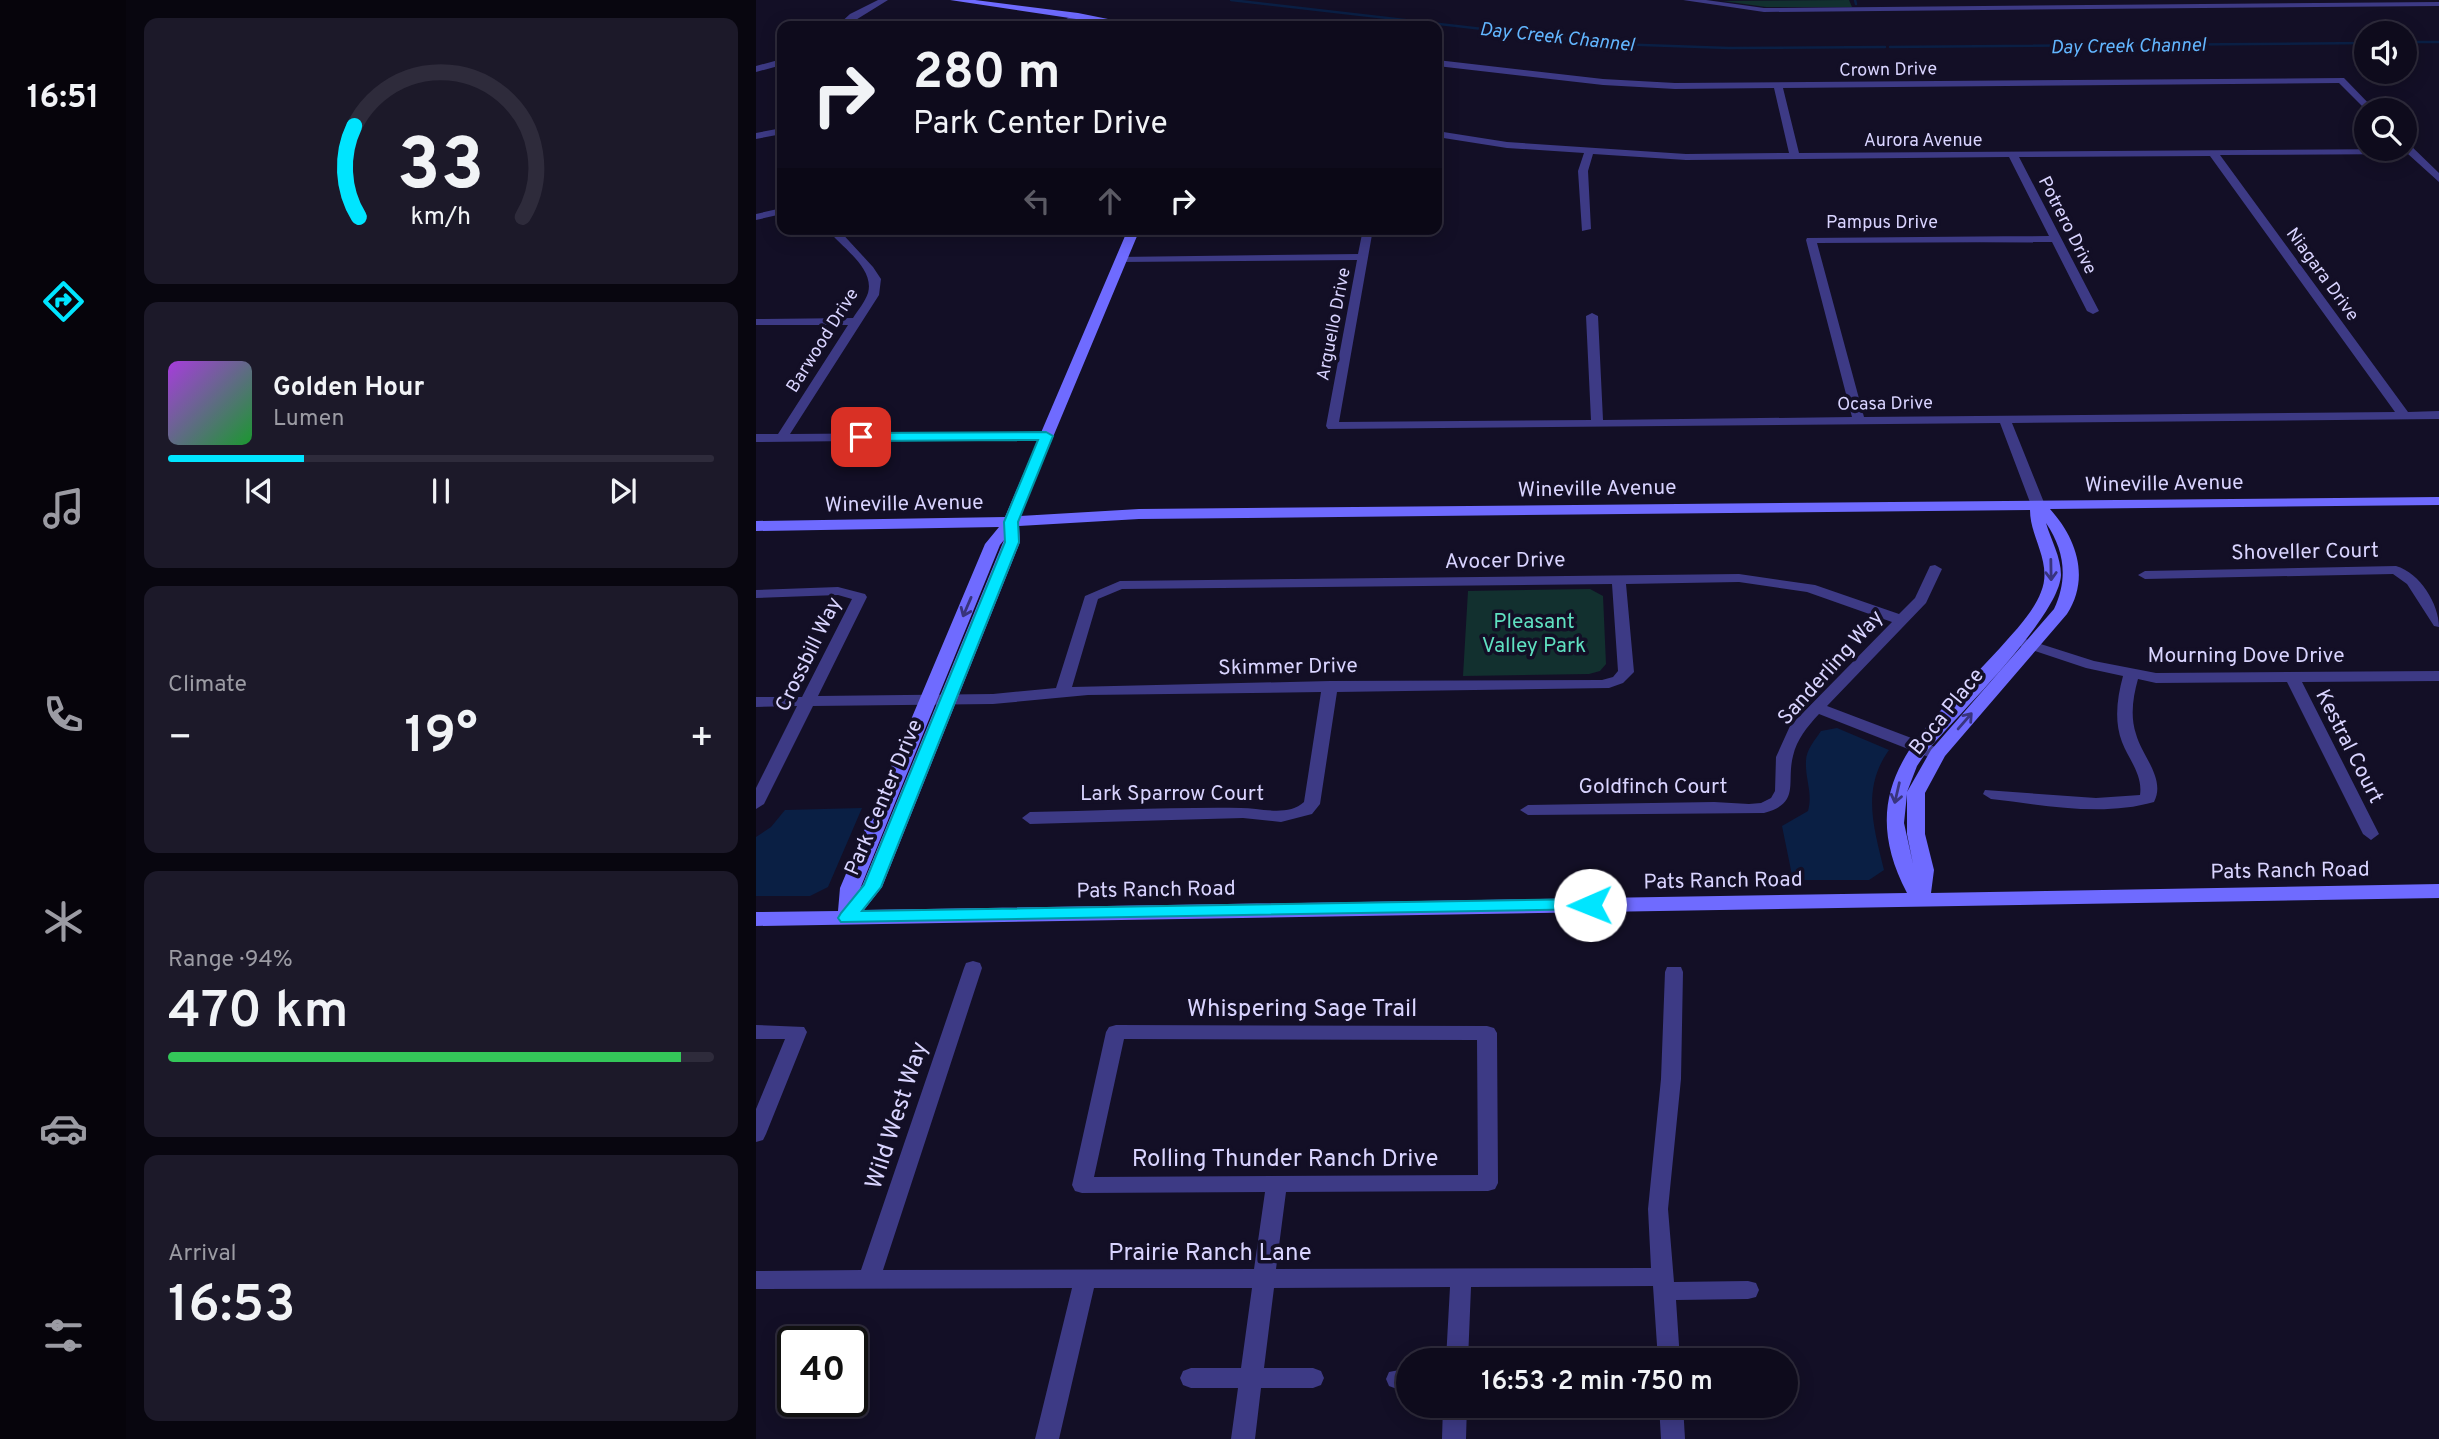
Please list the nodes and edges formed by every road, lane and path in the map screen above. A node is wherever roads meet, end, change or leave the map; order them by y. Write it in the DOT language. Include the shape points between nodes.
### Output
graph roads {
  1 [pos="884,0"];
  2 [pos="954,0"];
  3 [pos="1686,0"];
  4 [pos="1960,0"];
  5 [pos="1706,1"];
  6 [pos="2131,4"];
  7 [pos="2439,4"];
  8 [pos="1965,9"];
  9 [pos="1078,16"];
  10 [pos="847,21"];
  11 [pos="1068,21"];
  12 [pos="1108,21"];
  13 [pos="777,63"];
  14 [pos="1442,63"];
  15 [pos="756,69"];
  16 [pos="1778,85"];
  17 [pos="2359,98"];
  18 [pos="777,132"];
  19 [pos="1442,135"];
  20 [pos="756,136"];
  21 [pos="2354,150"];
  22 [pos="1589,151"];
  23 [pos="2214,154"];
  24 [pos="2013,155"];
  25 [pos="1795,156"];
  26 [pos="2417,157"];
  27 [pos="2439,179"];
  28 [pos="777,212"];
  29 [pos="756,217"];
  30 [pos="1586,229"];
  31 [pos="838,235"];
  32 [pos="1132,235"];
  33 [pos="1367,235"];
  34 [pos="2055,239"];
  35 [pos="1363,257"];
  36 [pos="1122,259"];
  37 [pos="2093,311"];
  38 [pos="1592,316"];
  39 [pos="856,321"];
  40 [pos="756,322"];
  41 [pos="2404,415"];
  42 [pos="2439,415"];
  43 [pos="2005,420"];
  44 [pos="1859,421"];
  45 [pos="1597,424"];
  46 [pos="1332,426"];
  47 [pos="1046,436"];
  48 [pos="782,437"];
  49 [pos="756,438"];
  50 [pos="2439,501"];
  51 [pos="2038,505"];
  52 [pos="1011,522"];
  53 [pos="756,526"];
  54 [pos="1935,569"];
  55 [pos="2145,575"];
  56 [pos="1619,579"];
  57 [pos="756,594"];
  58 [pos="1901,620"];
  59 [pos="2439,623"];
  60 [pos="2023,642"];
  61 [pos="2132,675"];
  62 [pos="2439,676"];
  63 [pos="2293,678"];
  64 [pos="1330,686"];
  65 [pos="1063,691"];
  66 [pos="938,700"];
  67 [pos="808,701"];
  68 [pos="756,702"];
  69 [pos="1817,708"];
  70 [pos="1928,751"];
  71 [pos="1991,794"];
  72 [pos="1777,802"];
  73 [pos="756,804"];
  74 [pos="1528,810"];
  75 [pos="1030,818"];
  76 [pos="2371,834"];
  77 [pos="2439,891"];
  78 [pos="1920,899"];
  79 [pos="847,918"];
  80 [pos="756,919"];
  81 [pos="973,968"];
  82 [pos="1674,972"];
  83 [pos="756,1032"];
  84 [pos="756,1134"];
  85 [pos="1489,1183"];
  86 [pos="1082,1185"];
  87 [pos="1276,1186"];
  88 [pos="1263,1278"];
  89 [pos="1461,1278"];
  90 [pos="1085,1279"];
  91 [pos="756,1280"];
  92 [pos="869,1280"];
  93 [pos="1664,1284"];
  94 [pos="1748,1290"];
  95 [pos="1458,1348"];
  96 [pos="1668,1348"];
  97 [pos="1251,1377"];
  98 [pos="1191,1378"];
  99 [pos="1313,1378"];
  100 [pos="1455,1418"];
  101 [pos="1672,1418"];
  102 [pos="1047,1439"];
  103 [pos="1244,1439"];
  104 [pos="1454,1439"];
  105 [pos="1673,1439"];
  1 -- 10 [label="street"];
  2 -- 9 [label="street"];
  3 -- 5 [label="street"];
  4 -- 8 [label="street"];
  5 -- 8 [label="street" via="1764,10"];
  6 -- 7 [label="street"];
  6 -- 8 [label="street"];
  9 -- 11 [label="street"];
  9 -- 12 [label="street"];
  13 -- 15 [label="street"];
  14 -- 16 [label="street, Crown Drive" via="1603,82"];
  16 -- 17 [label="street, Crown Drive" via="2342,80"];
  16 -- 25 [label="street"];
  18 -- 20 [label="street"];
  19 -- 22 [label="street, Aurora Avenue"];
  21 -- 23 [label="street, Aurora Avenue"];
  22 -- 25 [label="street, Aurora Avenue" via="1686,157"];
  22 -- 30 [label="street" via="1583,171"];
  23 -- 24 [label="street, Aurora Avenue"];
  23 -- 41 [label="street, Niagara Drive"];
  24 -- 25 [label="street, Aurora Avenue"];
  24 -- 34 [label="street, Potrero Drive"];
  26 -- 27 [label="street"];
  28 -- 29 [label="street"];
  31 -- 39 [label="street, Barwood Drive" via="875,279 873,295"];
  32 -- 36 [label="street, Park Center Drive"];
  33 -- 35 [label="street, Arguello Drive"];
  34 -- 37 [label="street, Potrero Drive"];
  34 -- 44 [label="street, Pampus Drive" via="1811,240"];
  35 -- 36 [label="street"];
  35 -- 46 [label="street, Arguello Drive"];
  36 -- 47 [label="street, Park Center Drive"];
  38 -- 45 [label="street"];
  39 -- 40 [label="street"];
  39 -- 48 [label="street, Barwood Drive"];
  41 -- 42 [label="street, Ocasa Drive"];
  41 -- 43 [label="street, Ocasa Drive"];
  43 -- 44 [label="street, Ocasa Drive"];
  43 -- 51 [label="street, Boca Place"];
  44 -- 45 [label="street, Ocasa Drive"];
  45 -- 46 [label="street, Ocasa Drive"];
  47 -- 48 [label="street"];
  47 -- 52 [label="street, Park Center Drive"];
  48 -- 49 [label="street"];
  50 -- 51 [label="street, Wineville Avenue"];
  51 -- 52 [label="street, Wineville Avenue" via="1149,514"];
  51 -- 60 [label="street, Boca Place" via="2038,524 2053,575 2050,591"];
  52 -- 53 [label="street, Wineville Avenue"];
  52 -- 66 [label="street, Park Center Drive" via="1012,542"];
  54 -- 58 [label="street, Sanderling Way" via="1921,600"];
  55 -- 59 [label="street, Shoveller Court" via="2396,570 2412,581"];
  56 -- 58 [label="street, Avocer Drive" via="1775,581 1810,588"];
  56 -- 64 [label="street, Skimmer Drive" via="1626,672 1618,680 1604,685"];
  56 -- 65 [label="street, Avocer Drive" via="1120,585 1092,596"];
  57 -- 67 [label="street, Crossbill Way" via="838,591 860,597"];
  58 -- 69 [label="street, Sanderling Way"];
  60 -- 61 [label="street, Mourning Dove Drive"];
  60 -- 70 [label="street, Boca Place"];
  61 -- 63 [label="street, Mourning Dove Drive"];
  61 -- 71 [label="street" via="2124,717 2129,740 2151,788 2148,798 2133,804"];
  62 -- 63 [label="street, Mourning Dove Drive"];
  63 -- 76 [label="street, Kestral Court"];
  64 -- 65 [label="street, Skimmer Drive"];
  64 -- 75 [label="street, Lark Sparrow Court" via="1312,804 1306,810 1281,816"];
  65 -- 66 [label="street, Skimmer Drive"];
  66 -- 67 [label="street, Skimmer Drive"];
  66 -- 79 [label="street, Park Center Drive" via="872,887"];
  67 -- 68 [label="street, Skimmer Drive"];
  67 -- 73 [label="street, Crossbill Way"];
  69 -- 70 [label="street"];
  69 -- 72 [label="street, Sanderling Way" via="1796,729 1788,746 1783,791"];
  70 -- 78 [label="street, Boca Place" via="1906,766 1896,790 1893,815 1904,871"];
  72 -- 74 [label="street, Goldfinch Court" via="1764,808"];
  77 -- 78 [label="street, Pats Ranch Road"];
  78 -- 79 [label="street, Pats Ranch Road"];
  79 -- 80 [label="street, Pats Ranch Road"];
  81 -- 92 [label="street, Wild West Way"];
  82 -- 93 [label="street" via="1671,1079 1658,1209"];
  83 -- 84 [label="street" via="797,1032"];
  85 -- 86 [label="street, Whispering Sage Trail" via="1487,1033 1116,1032"];
  85 -- 87 [label="street, Rolling Thunder Ranch Drive"];
  86 -- 87 [label="street, Rolling Thunder Ranch Drive"];
  87 -- 88 [label="street"];
  88 -- 89 [label="street, Prairie Ranch Lane"];
  88 -- 90 [label="street, Prairie Ranch Lane"];
  88 -- 97 [label="street"];
  89 -- 93 [label="street, Prairie Ranch Lane"];
  89 -- 95 [label="street"];
  90 -- 92 [label="street, Prairie Ranch Lane"];
  90 -- 102 [label="street"];
  91 -- 92 [label="street, Prairie Ranch Lane"];
  93 -- 94 [label="street, Prairie Ranch Lane"];
  93 -- 96 [label="street"];
  97 -- 98 [label="street"];
  97 -- 99 [label="street"];
  97 -- 103 [label="street"];
  100 -- 104 [label="street"];
  101 -- 105 [label="street"];
}
